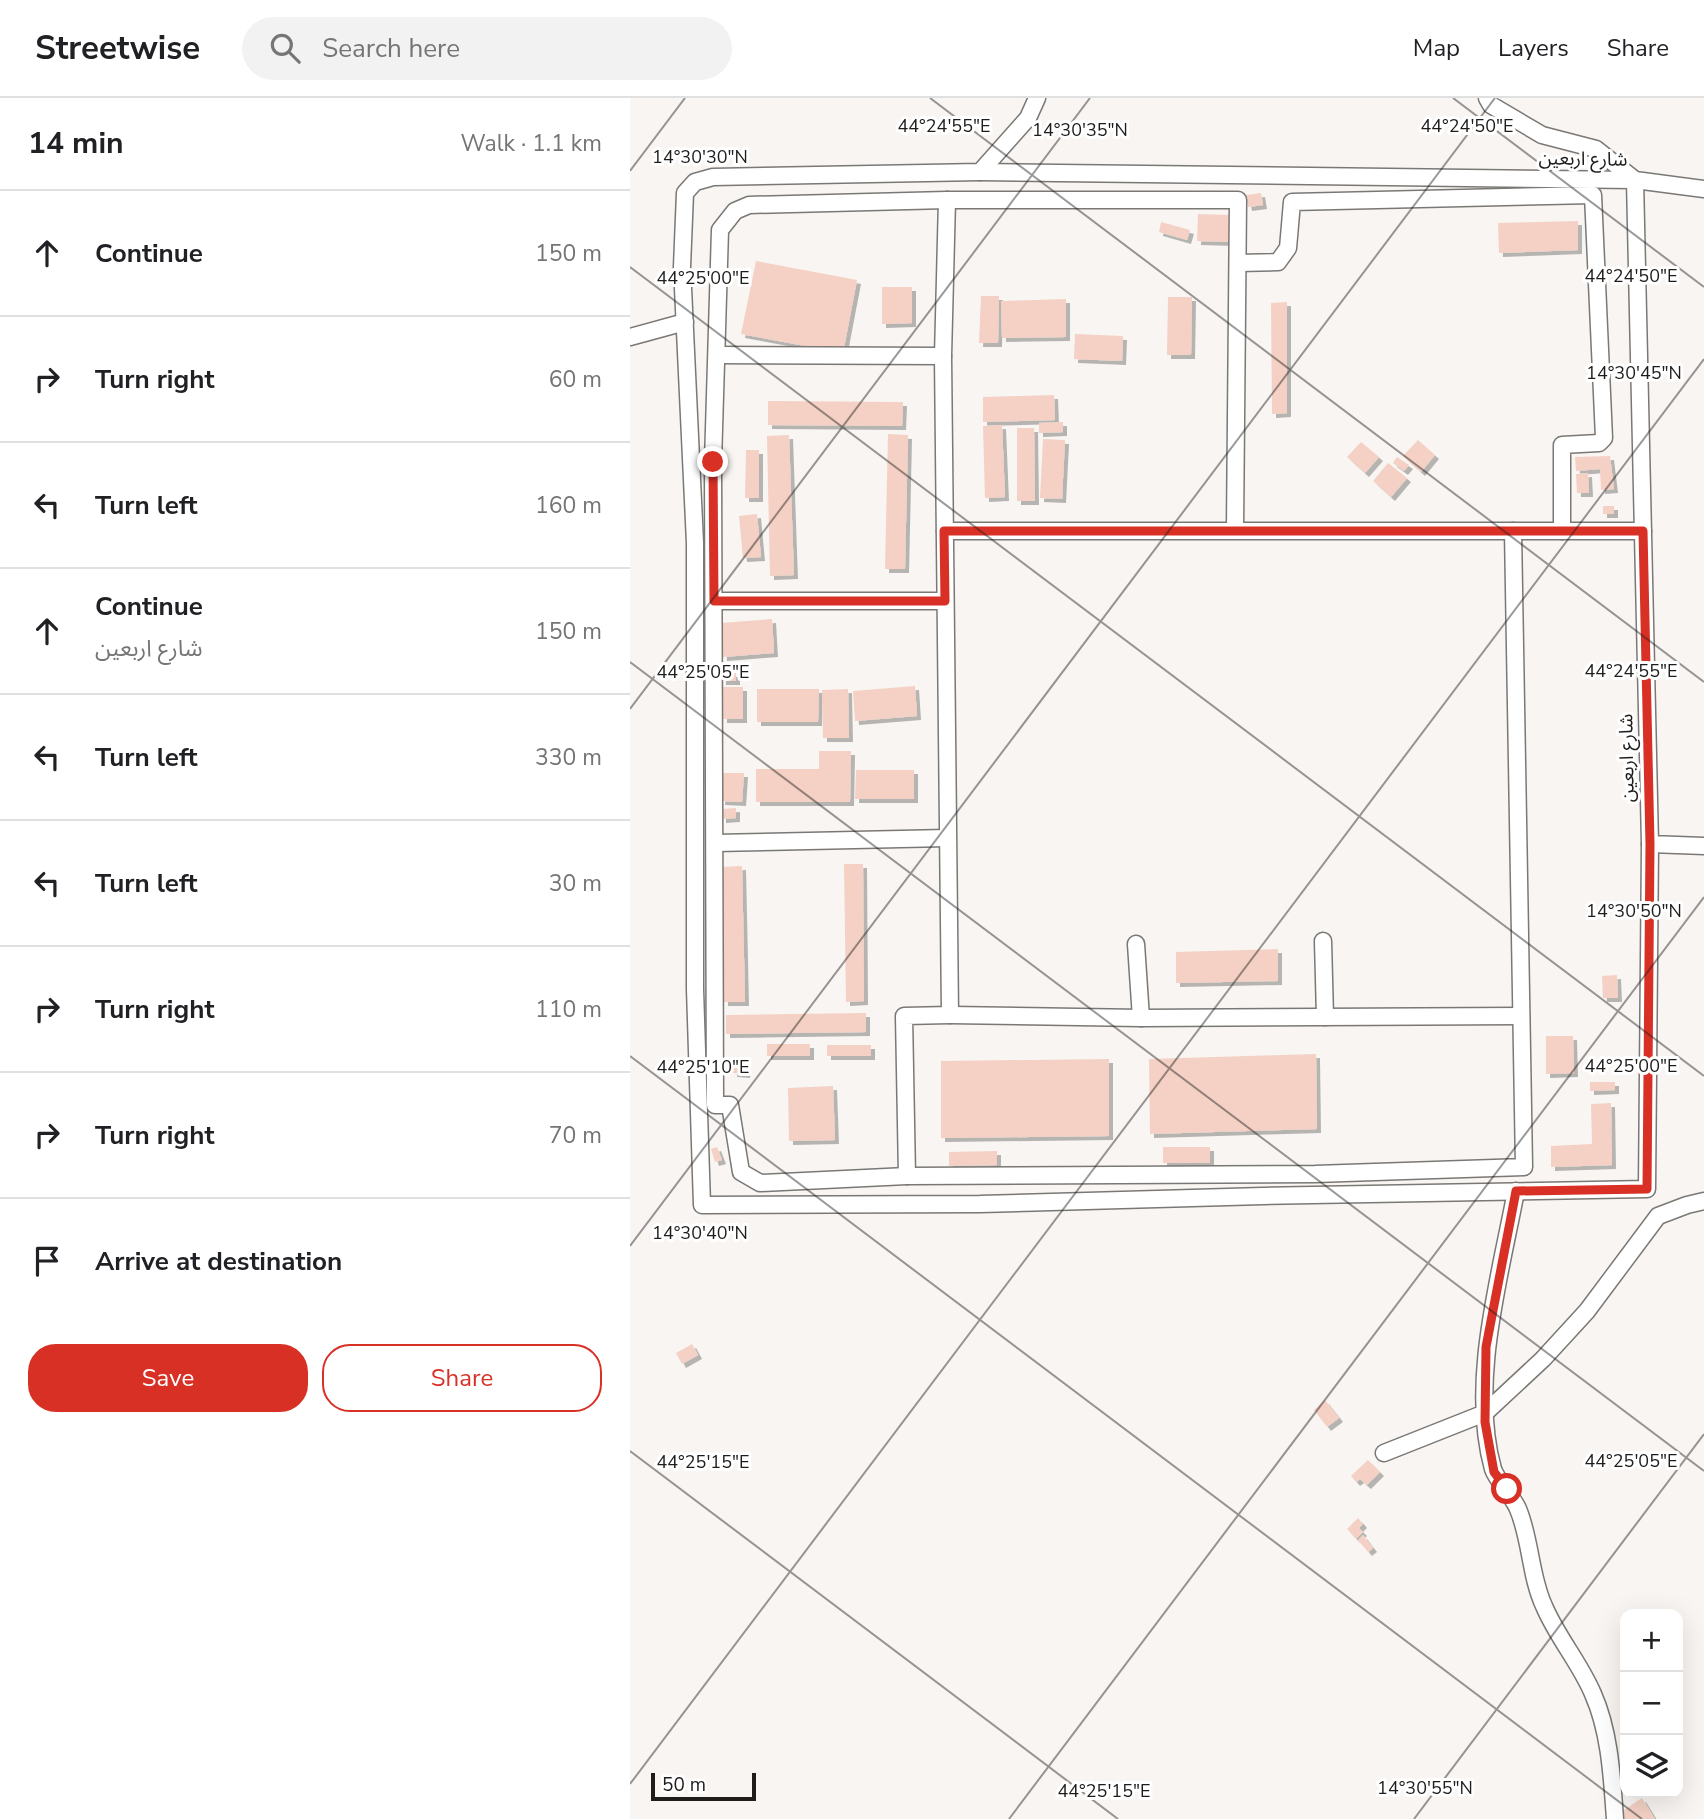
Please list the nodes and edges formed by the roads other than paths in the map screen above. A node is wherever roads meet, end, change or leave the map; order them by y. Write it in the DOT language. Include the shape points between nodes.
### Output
graph roads {
  1 [pos="1037,98"];
  2 [pos="1487,98"];
  3 [pos="981,172"];
  4 [pos="1635,180"];
  5 [pos="1704,189"];
  6 [pos="947,200"];
  7 [pos="1238,263"];
  8 [pos="685,322"];
  9 [pos="630,337"];
  10 [pos="718,355"];
  11 [pos="943,356"];
  12 [pos="1235,530"];
  13 [pos="944,531"];
  14 [pos="1513,531"];
  15 [pos="1562,531"];
  16 [pos="1643,531"];
  17 [pos="714,601"];
  18 [pos="945,601"];
  19 [pos="947,838"];
  20 [pos="715,843"];
  21 [pos="1650,844"];
  22 [pos="1704,846"];
  23 [pos="1323,942"];
  24 [pos="1136,944"];
  25 [pos="950,1015"];
  26 [pos="1521,1016"];
  27 [pos="1325,1017"];
  28 [pos="1141,1018"];
  29 [pos="906,1176"];
  30 [pos="1516,1191"];
  31 [pos="1704,1201"];
  32 [pos="1485,1413"];
  33 [pos="1384,1453"];
  34 [pos="1615,1819"];
  1 -- 3 [label="street" via="1028,118"];
  2 -- 4 [label="street" via="1491,105 1542,135 1596,149"];
  3 -- 4 [label="street, شارع اربعين"];
  3 -- 8 [label="street, شارع اربعين" via="713,177 695,182 685,193"];
  4 -- 5 [label="street"];
  4 -- 16 [label="street, شارع اربعين"];
  6 -- 7 [label="street" via="1238,200"];
  6 -- 10 [label="street" via="749,205 735,211 720,230"];
  6 -- 11 [label="street"];
  7 -- 12 [label="street"];
  7 -- 15 [label="street" via="1278,262 1288,248 1292,202 1593,195 1604,439 1562,445"];
  8 -- 9 [label="street"];
  8 -- 30 [label="street, شارع اربعين" via="695,543 695,989 702,1205 980,1204"];
  10 -- 11 [label="street"];
  10 -- 17 [label="street"];
  11 -- 13 [label="street"];
  12 -- 13 [label="street"];
  12 -- 14 [label="street"];
  13 -- 18 [label="street"];
  14 -- 15 [label="street"];
  14 -- 26 [label="street"];
  15 -- 16 [label="street"];
  16 -- 21 [label="street, شارع اربعين"];
  17 -- 18 [label="street"];
  17 -- 20 [label="street"];
  18 -- 19 [label="street"];
  19 -- 20 [label="street"];
  19 -- 25 [label="street"];
  20 -- 29 [label="street" via="715,1105 730,1105 741,1172 760,1183"];
  21 -- 22 [label="street"];
  21 -- 30 [label="street, شارع اربعين" via="1647,1189"];
  23 -- 27 [label="street"];
  24 -- 28 [label="street"];
  25 -- 28 [label="street"];
  25 -- 29 [label="street" via="904,1016"];
  26 -- 27 [label="street"];
  26 -- 29 [label="street" via="1524,1167 1315,1174"];
  27 -- 28 [label="street"];
  30 -- 32 [label="street" via="1486,1347"];
  31 -- 32 [label="street" via="1658,1216 1587,1311"];
  32 -- 33 [label="street"];
  32 -- 34 [label="street" via="1494,1472 1518,1509 1544,1607 1593,1695 1606,1736"];
}
